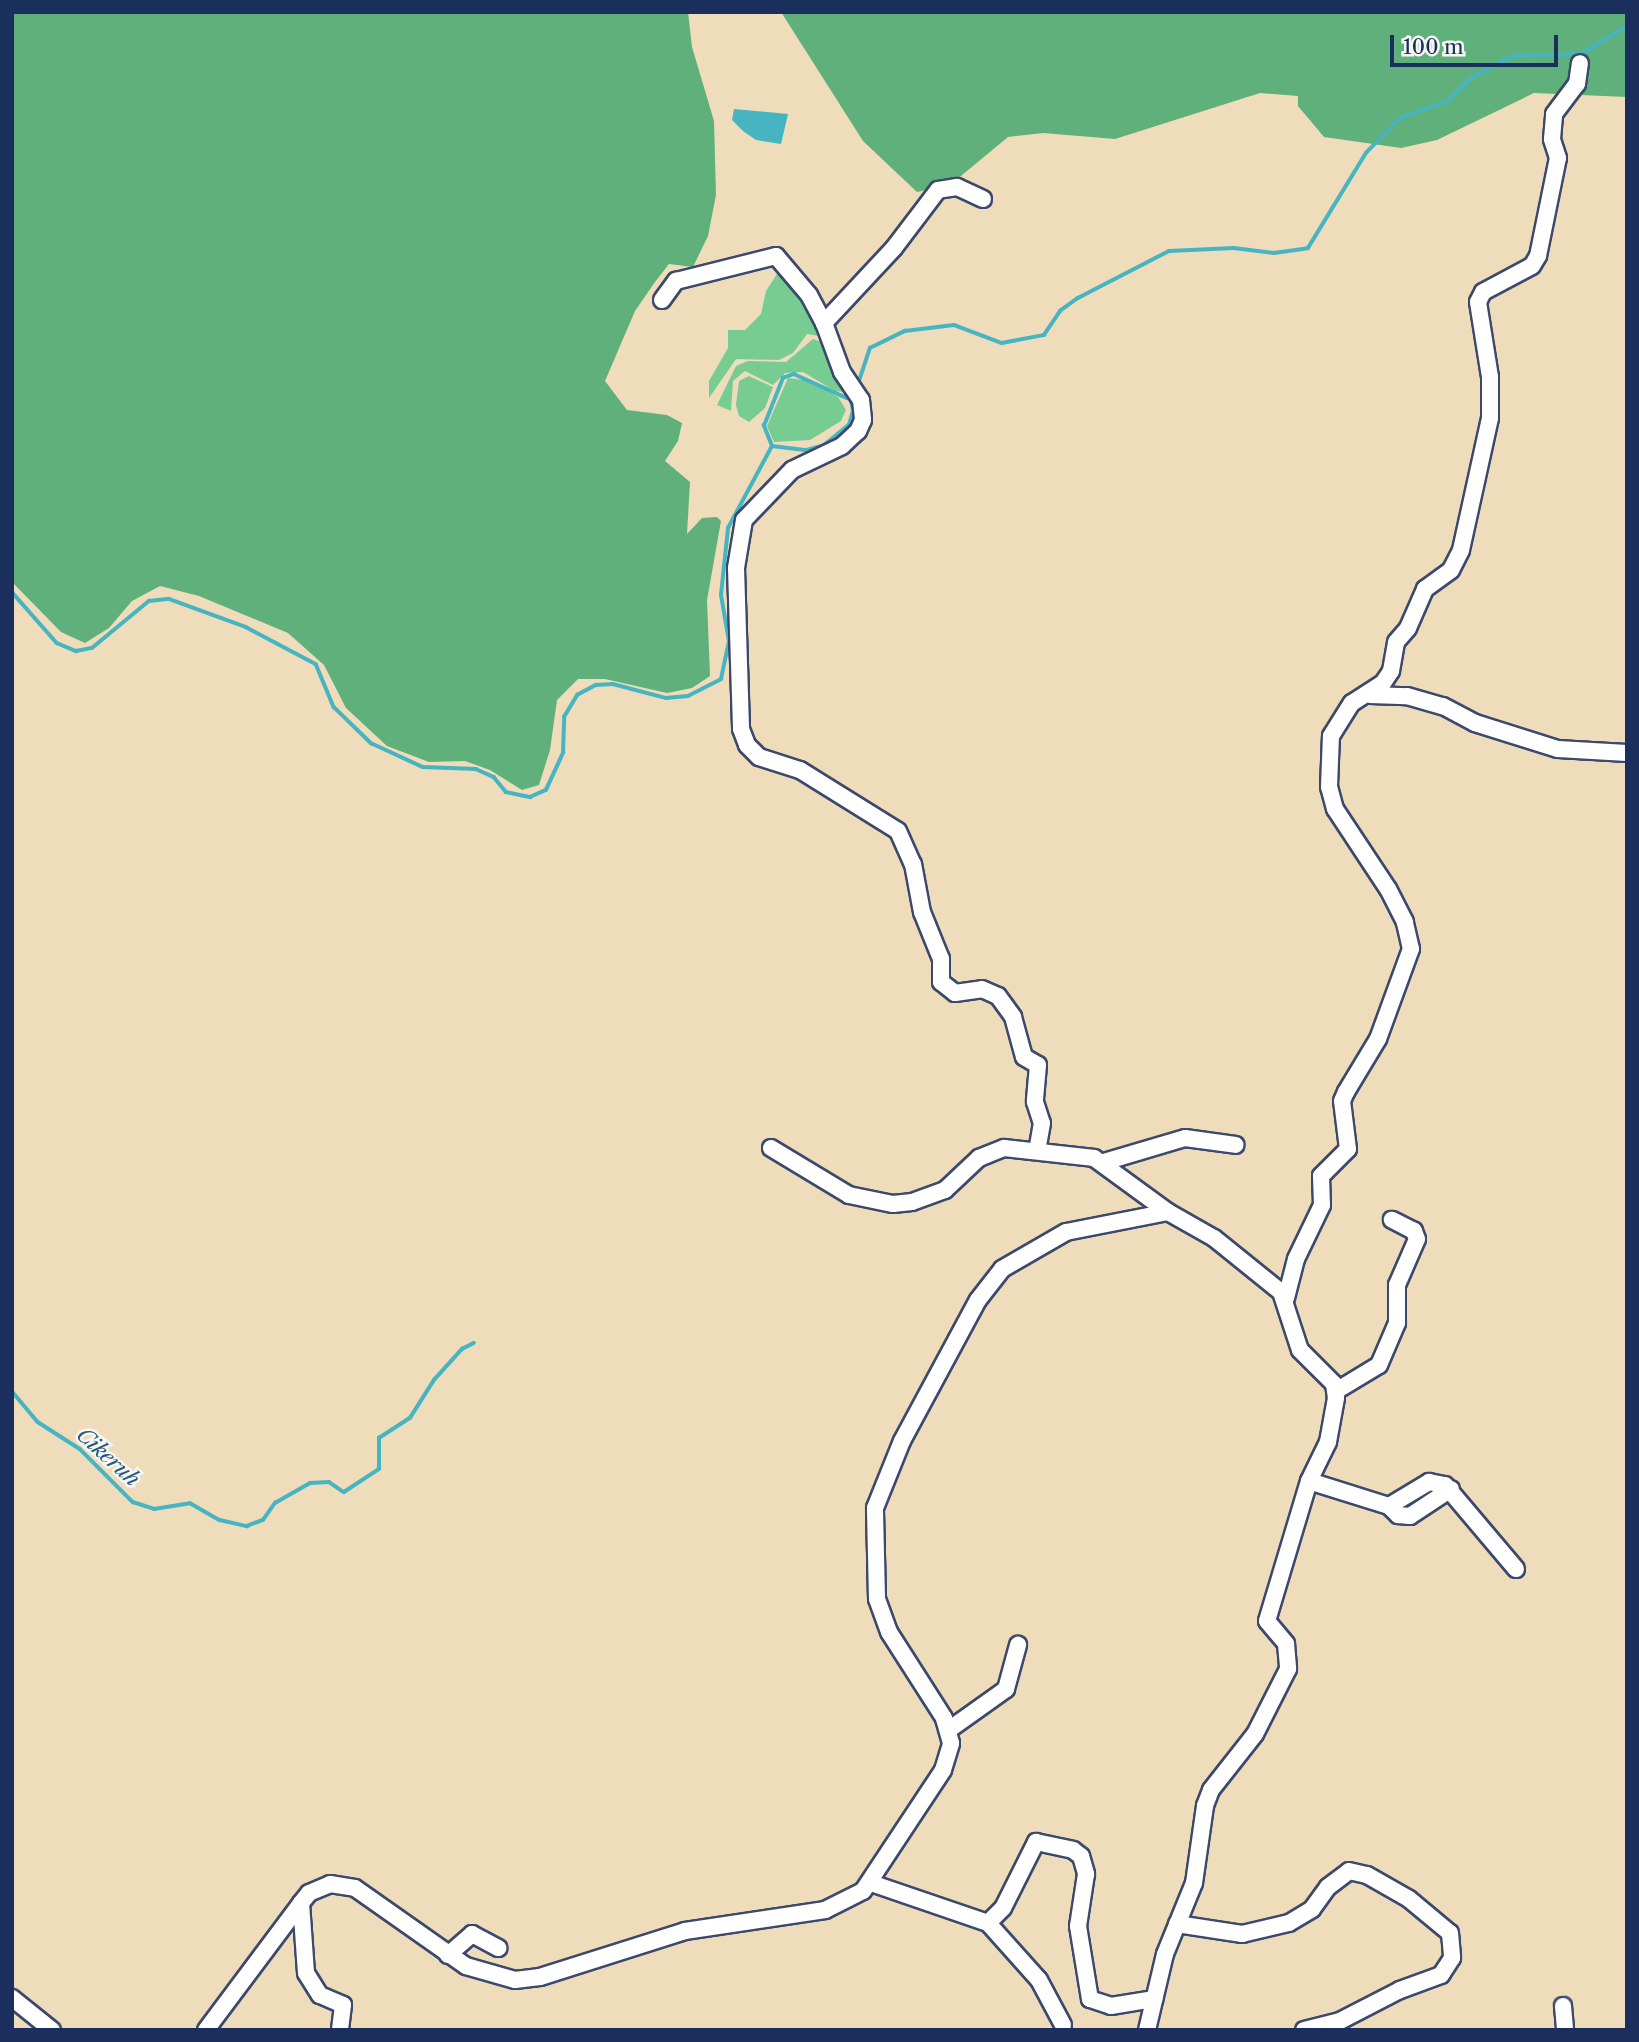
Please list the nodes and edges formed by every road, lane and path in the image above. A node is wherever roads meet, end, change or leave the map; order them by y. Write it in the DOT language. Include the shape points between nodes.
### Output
graph roads {
  1 [pos="1580,64"];
  2 [pos="983,199"];
  3 [pos="662,300"];
  4 [pos="824,323"];
  5 [pos="1370,695"];
  6 [pos="1627,753"];
  7 [pos="1236,1145"];
  8 [pos="771,1148"];
  9 [pos="1037,1150"];
  10 [pos="1104,1162"];
  11 [pos="1168,1212"];
  12 [pos="1392,1220"];
  13 [pos="1286,1298"];
  14 [pos="1336,1391"];
  15 [pos="1309,1481"];
  16 [pos="1516,1569"];
  17 [pos="1018,1645"];
  18 [pos="950,1729"];
  19 [pos="871,1883"];
  20 [pos="301,1903"];
  21 [pos="988,1923"];
  22 [pos="1177,1924"];
  23 [pos="498,1948"];
  24 [pos="448,1955"];
  25 [pos="12,1998"];
  26 [pos="1154,1999"];
  27 [pos="1563,2006"];
  28 [pos="1063,2025"];
  29 [pos="52,2030"];
  30 [pos="206,2030"];
  31 [pos="341,2030"];
  32 [pos="1147,2030"];
  33 [pos="1304,2030"];
  34 [pos="1565,2030"];
  1 -- 5 [label="street" via="1577,84 1554,114 1552,139 1558,158 1538,256 1532,266 1483,292 1478,302 1490,377 1490,418 1461,550 1451,570 1425,589 1408,628 1396,642 1391,671"];
  2 -- 4 [label="street" via="957,187 938,190 894,248"];
  3 -- 4 [label="street" via="676,281 776,257 809,295"];
  4 -- 9 [label="street" via="863,412 858,431 832,452 792,470 744,520 736,568 741,729 747,745 759,757 800,770 898,831 941,959 941,982 955,993 982,989 998,996 1013,1017 1024,1057 1038,1065 1035,1095 1042,1123"];
  5 -- 6 [label="street" via="1407,696 1443,706 1475,723 1558,749"];
  5 -- 13 [label="street" via="1352,703 1335,723 1329,788 1335,809 1353,830 1405,922 1411,949 1378,1039 1342,1101 1348,1149 1318,1183 1322,1205 1296,1259"];
  7 -- 10 [label="street" via="1185,1138"];
  8 -- 9 [label="street" via="849,1195 893,1204 945,1190 990,1152"];
  9 -- 10 [label="street" via="1084,1154"];
  10 -- 11 [label="street"];
  11 -- 13 [label="street" via="1214,1238"];
  11 -- 18 [label="street" via="1066,1232 1002,1269 957,1339 889,1472 875,1507 881,1614"];
  12 -- 14 [label="street" via="1414,1231 1417,1239 1397,1285 1397,1323 1379,1365"];
  13 -- 14 [label="street" via="1300,1350 1330,1378"];
  14 -- 15 [label="street" via="1328,1442"];
  15 -- 16 [label="street" via="1389,1506 1429,1482 1451,1489"];
  15 -- 22 [label="street" via="1268,1621 1286,1644 1288,1669 1255,1734 1212,1790 1201,1821 1194,1883"];
  17 -- 18 [label="street" via="1006,1689"];
  18 -- 19 [label="street" via="943,1770"];
  19 -- 21 [label="street"];
  19 -- 24 [label="street" via="825,1910 685,1931 528,1979 494,1976"];
  20 -- 24 [label="street" via="321,1886 346,1884"];
  20 -- 30 [label="street"];
  20 -- 31 [label="street" via="306,1973 320,1995 343,2005"];
  21 -- 26 [label="street" via="1003,1908 1031,1846 1044,1842 1073,1850 1081,1856 1086,1874 1078,1926 1090,1998 1111,2006"];
  21 -- 28 [label="street" via="1039,1980"];
  22 -- 26 [label="street"];
  22 -- 33 [label="street" via="1242,1934 1268,1929 1312,1909 1328,1887 1349,1871 1367,1875 1409,1899 1450,1933 1452,1958 1441,1975 1340,2021"];
  23 -- 24 [label="street" via="472,1934"];
  25 -- 29 [label="street"];
  26 -- 32 [label="street"];
  27 -- 34 [label="street"];
}
